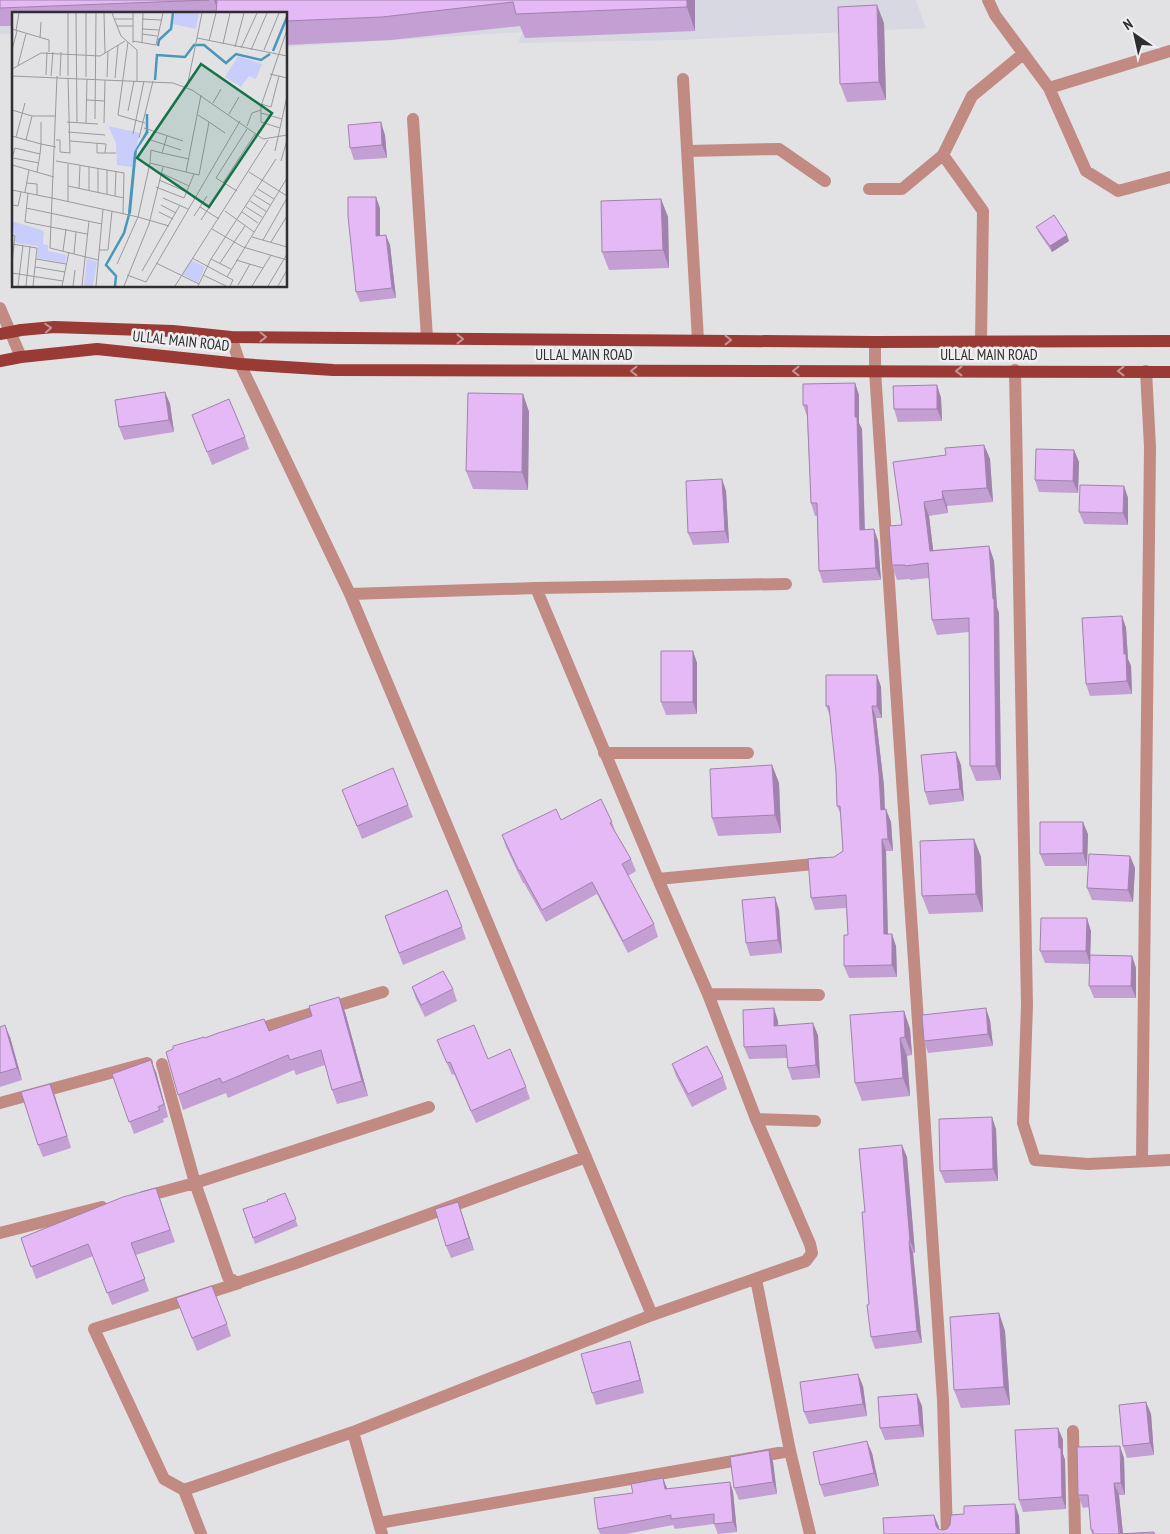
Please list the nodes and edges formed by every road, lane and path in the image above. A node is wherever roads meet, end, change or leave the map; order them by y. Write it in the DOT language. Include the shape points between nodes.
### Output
graph roads {
  1 [pos="988,0"];
  2 [pos="1170,51"];
  3 [pos="1024,54"];
  4 [pos="682,79"];
  5 [pos="1049,88"];
  6 [pos="413,119"];
  7 [pos="687,151"];
  8 [pos="943,155"];
  9 [pos="1170,177"];
  10 [pos="825,181"];
  11 [pos="869,188"];
  12 [pos="0,308"];
  13 [pos="5,333"];
  14 [pos="231,337"];
  15 [pos="426,338"];
  16 [pos="698,340"];
  17 [pos="981,341"];
  18 [pos="1170,341"];
  19 [pos="875,342"];
  20 [pos="21,356"];
  21 [pos="0,361"];
  22 [pos="240,364"];
  23 [pos="1015,370"];
  24 [pos="875,371"];
  25 [pos="1146,371"];
  26 [pos="1170,372"];
  27 [pos="786,584"];
  28 [pos="536,588"];
  29 [pos="350,594"];
  30 [pos="604,753"];
  31 [pos="748,754"];
  32 [pos="838,861"];
  33 [pos="658,879"];
  34 [pos="384,992"];
  35 [pos="708,994"];
  36 [pos="819,996"];
  37 [pos="238,1035"];
  38 [pos="174,1054"];
  39 [pos="162,1064"];
  40 [pos="0,1103"];
  41 [pos="428,1107"];
  42 [pos="756,1118"];
  43 [pos="815,1121"];
  44 [pos="586,1157"];
  45 [pos="1170,1160"];
  46 [pos="1142,1161"];
  47 [pos="195,1183"];
  48 [pos="130,1200"];
  49 [pos="112,1205"];
  50 [pos="0,1233"];
  51 [pos="756,1279"];
  52 [pos="239,1283"];
  53 [pos="652,1315"];
  54 [pos="1074,1431"];
  55 [pos="353,1432"];
  56 [pos="790,1451"];
  57 [pos="184,1490"];
  58 [pos="380,1528"];
  59 [pos="201,1534"];
  60 [pos="810,1534"];
  61 [pos="947,1534"];
  62 [pos="1075,1534"];
  1 -- 3 [label="street"];
  2 -- 5 [label="street"];
  3 -- 5 [label="street"];
  3 -- 8 [label="street" via="972,96"];
  4 -- 7 [label="street"];
  5 -- 9 [label="street" via="1086,171 1118,191"];
  6 -- 15 [label="street"];
  7 -- 10 [label="street" via="779,149"];
  7 -- 16 [label="street"];
  8 -- 11 [label="street" via="902,189"];
  8 -- 17 [label="street" via="983,211"];
  12 -- 13 [label="street"];
  13 -- 14 [label="main road, ULLAL MAIN ROAD, one-way" via="54,327 173,331"];
  13 -- 20 [label="street"];
  14 -- 15 [label="main road, ULLAL MAIN ROAD, one-way"];
  14 -- 22 [label="street"];
  15 -- 16 [label="main road, ULLAL MAIN ROAD, one-way"];
  16 -- 19 [label="main road, ULLAL MAIN ROAD, one-way"];
  17 -- 18 [label="main road, ULLAL MAIN ROAD"];
  17 -- 19 [label="main road, ULLAL MAIN ROAD"];
  19 -- 24 [label="street"];
  20 -- 21 [label="main road, ULLAL MAIN ROAD"];
  20 -- 22 [label="main road, ULLAL MAIN ROAD" via="97,348"];
  24 -- 22 [label="main road, ULLAL MAIN ROAD, one-way" via="333,370"];
  22 -- 29 [label="street"];
  23 -- 24 [label="main road, ULLAL MAIN ROAD, one-way"];
  25 -- 23 [label="main road, ULLAL MAIN ROAD, one-way"];
  23 -- 46 [label="street" via="1027,1005 1023,1122 1036,1160 1088,1164"];
  24 -- 61 [label="street" via="943,1400"];
  25 -- 26 [label="main road, ULLAL MAIN ROAD"];
  25 -- 46 [label="street" via="1150,447"];
  27 -- 28 [label="street"];
  28 -- 29 [label="street"];
  28 -- 30 [label="street"];
  29 -- 44 [label="street"];
  30 -- 31 [label="street"];
  30 -- 33 [label="street"];
  32 -- 33 [label="street"];
  33 -- 35 [label="street"];
  34 -- 37 [label="street"];
  35 -- 36 [label="street"];
  35 -- 42 [label="street"];
  38 -- 39 [label="street"];
  39 -- 40 [label="street" via="150,1062"];
  39 -- 47 [label="street"];
  41 -- 47 [label="street"];
  42 -- 43 [label="street"];
  42 -- 51 [label="street" via="812,1253 806,1261"];
  44 -- 52 [label="street"];
  44 -- 53 [label="street"];
  45 -- 46 [label="street"];
  47 -- 48 [label="street"];
  47 -- 52 [label="street" via="228,1277"];
  49 -- 50 [label="street"];
  51 -- 53 [label="street"];
  51 -- 56 [label="street"];
  52 -- 57 [label="street" via="94,1329 164,1479"];
  53 -- 55 [label="street"];
  54 -- 62 [label="street"];
  55 -- 57 [label="street"];
  55 -- 58 [label="street"];
  56 -- 58 [label="street"];
  56 -- 60 [label="street"];
  57 -- 59 [label="street"];
}
